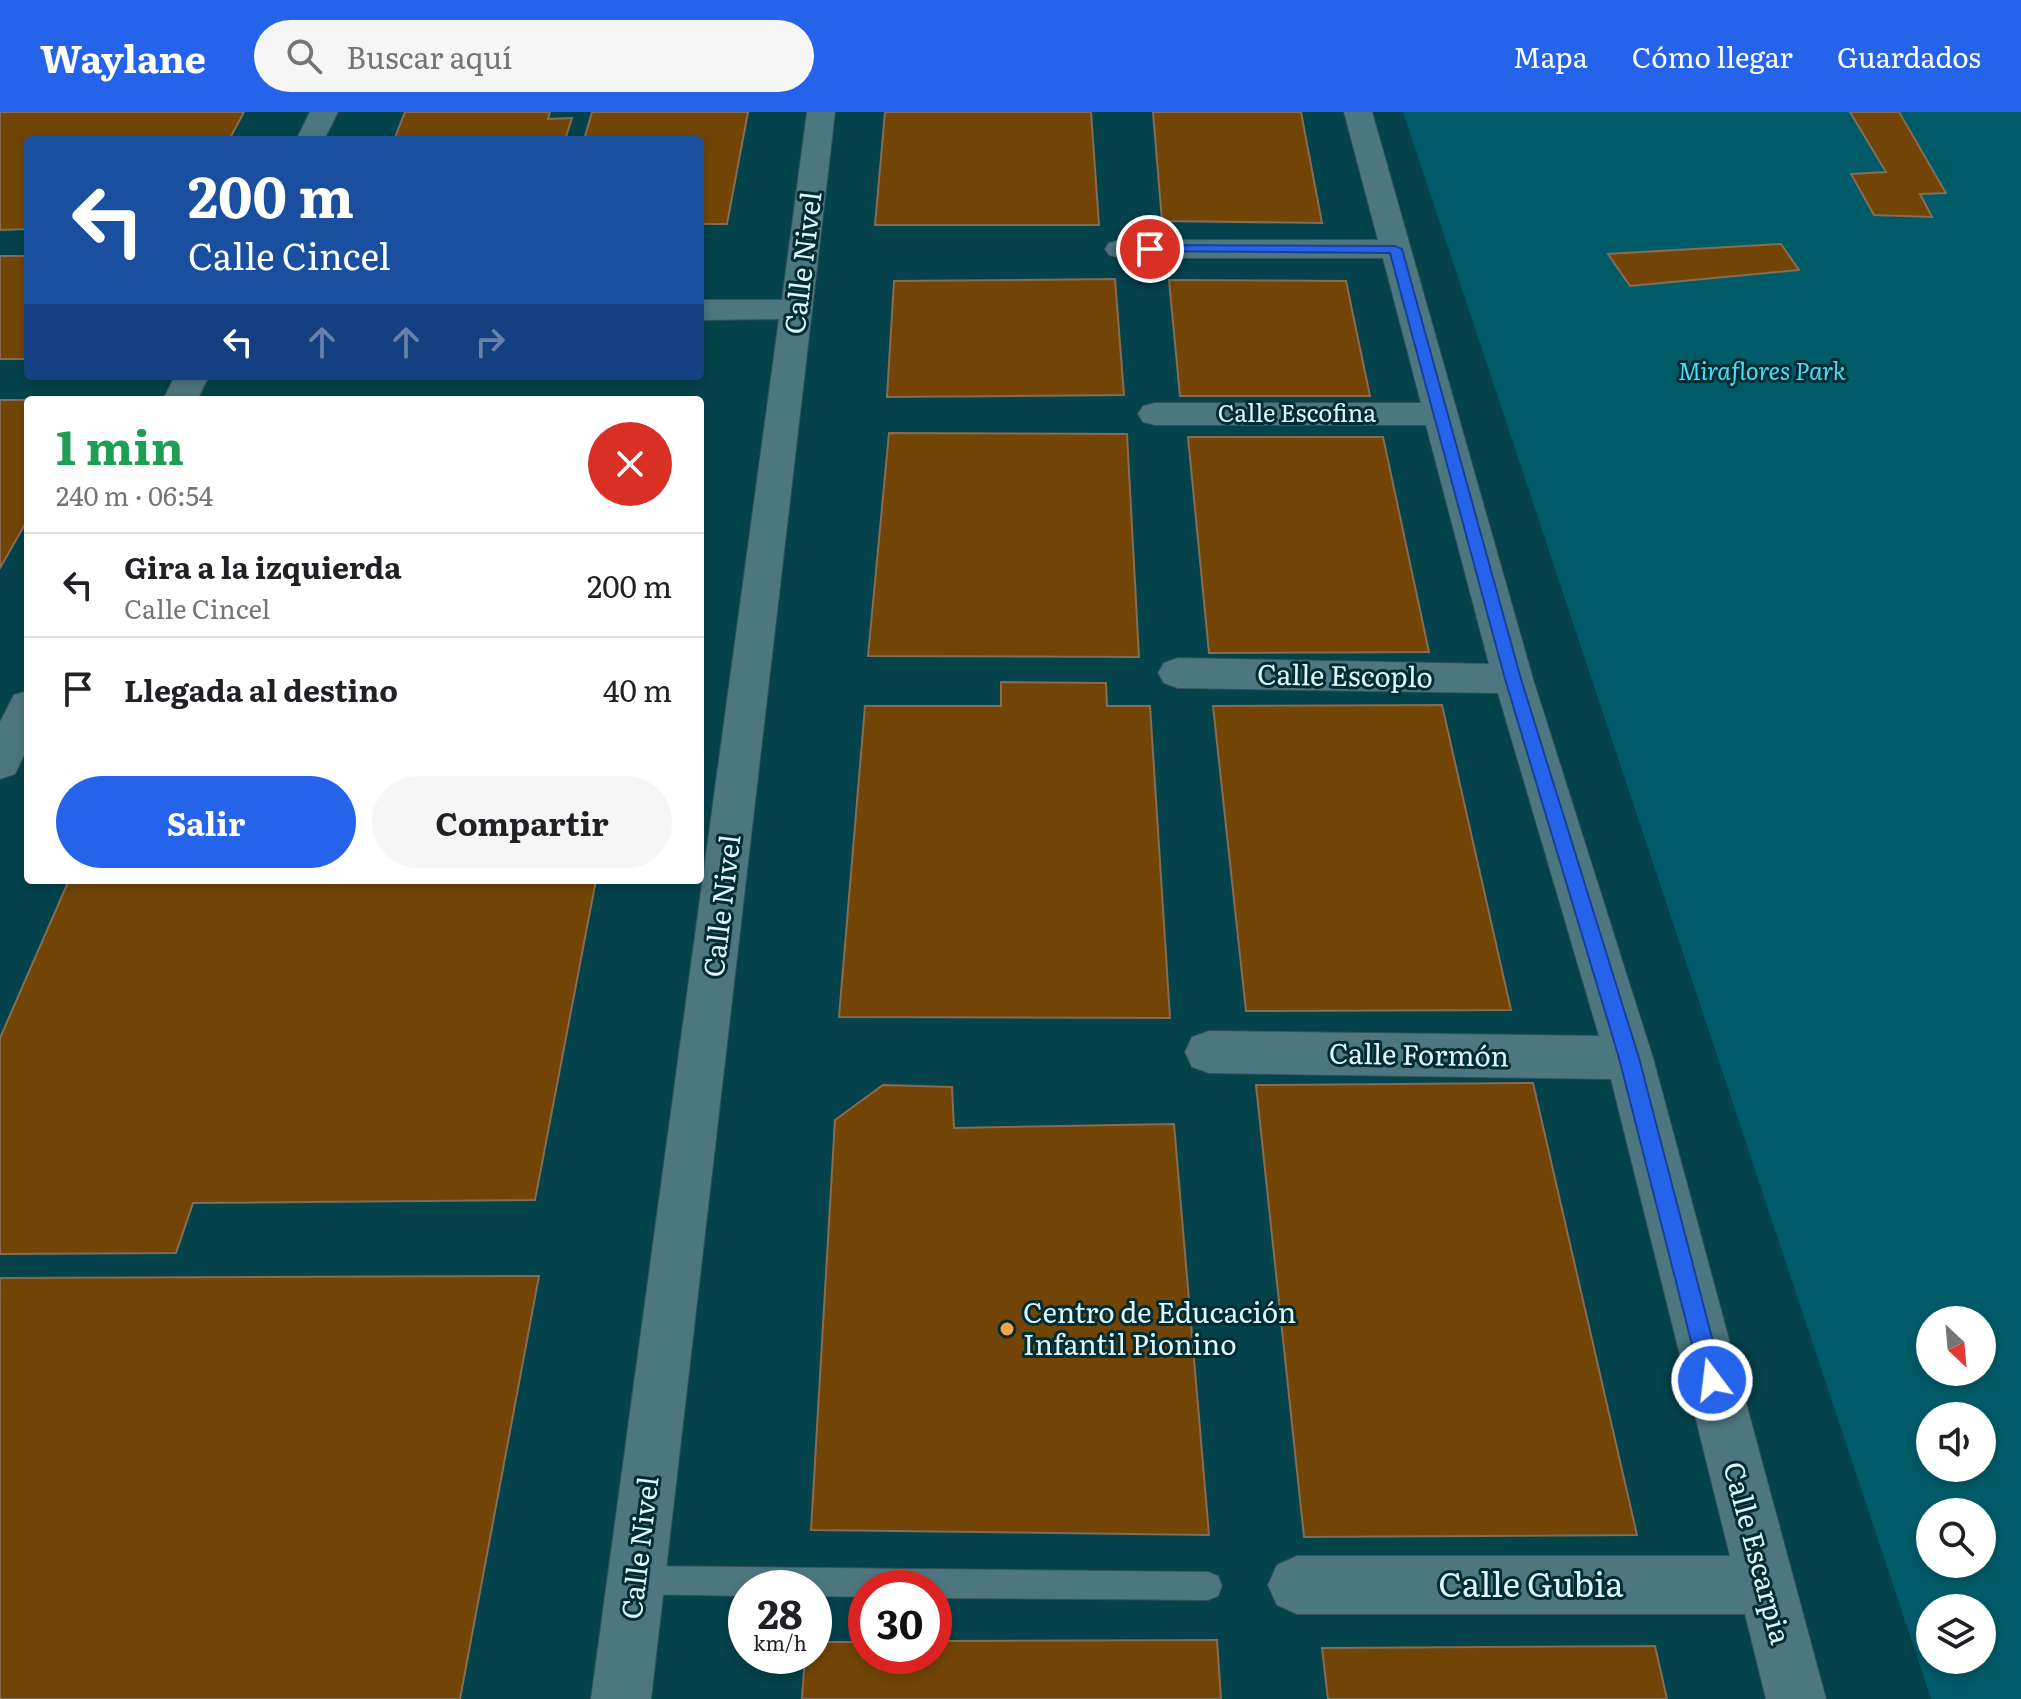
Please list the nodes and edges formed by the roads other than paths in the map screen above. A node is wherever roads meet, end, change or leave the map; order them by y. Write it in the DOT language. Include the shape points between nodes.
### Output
graph roads {
  1 [pos="324,112"];
  2 [pos="821,112"];
  3 [pos="1358,112"];
  4 [pos="312,136"];
  5 [pos="1120,249"];
  6 [pos="1395,249"];
  7 [pos="798,309"];
  8 [pos="704,310"];
  9 [pos="1155,414"];
  10 [pos="1439,414"];
  11 [pos="1178,673"];
  12 [pos="1513,679"];
  13 [pos="24,714"];
  14 [pos="0,763"];
  15 [pos="1209,1052"];
  16 [pos="1629,1058"];
  17 [pos="636,1580"];
  18 [pos="1297,1585"];
  19 [pos="1765,1585"];
  20 [pos="1208,1586"];
  21 [pos="621,1699"];
  22 [pos="1796,1699"];
  1 -- 4 [label="street"];
  2 -- 7 [label="street, Calle Nivel"];
  3 -- 6 [label="street, Calle Escarpia"];
  5 -- 6 [label="street"];
  6 -- 10 [label="street, Calle Escarpia"];
  7 -- 8 [label="street"];
  7 -- 17 [label="street, Calle Nivel"];
  9 -- 10 [label="street, Calle Escofina"];
  10 -- 12 [label="street, Calle Escarpia"];
  11 -- 12 [label="street, Calle Escoplo"];
  12 -- 16 [label="street, Calle Escarpia"];
  13 -- 14 [label="street"];
  15 -- 16 [label="street, Calle Formón"];
  16 -- 19 [label="street, Calle Escarpia"];
  17 -- 20 [label="lane"];
  17 -- 21 [label="street, Calle Nivel"];
  18 -- 19 [label="street, Calle Gubia"];
  19 -- 22 [label="street, Calle Escarpia"];
}
